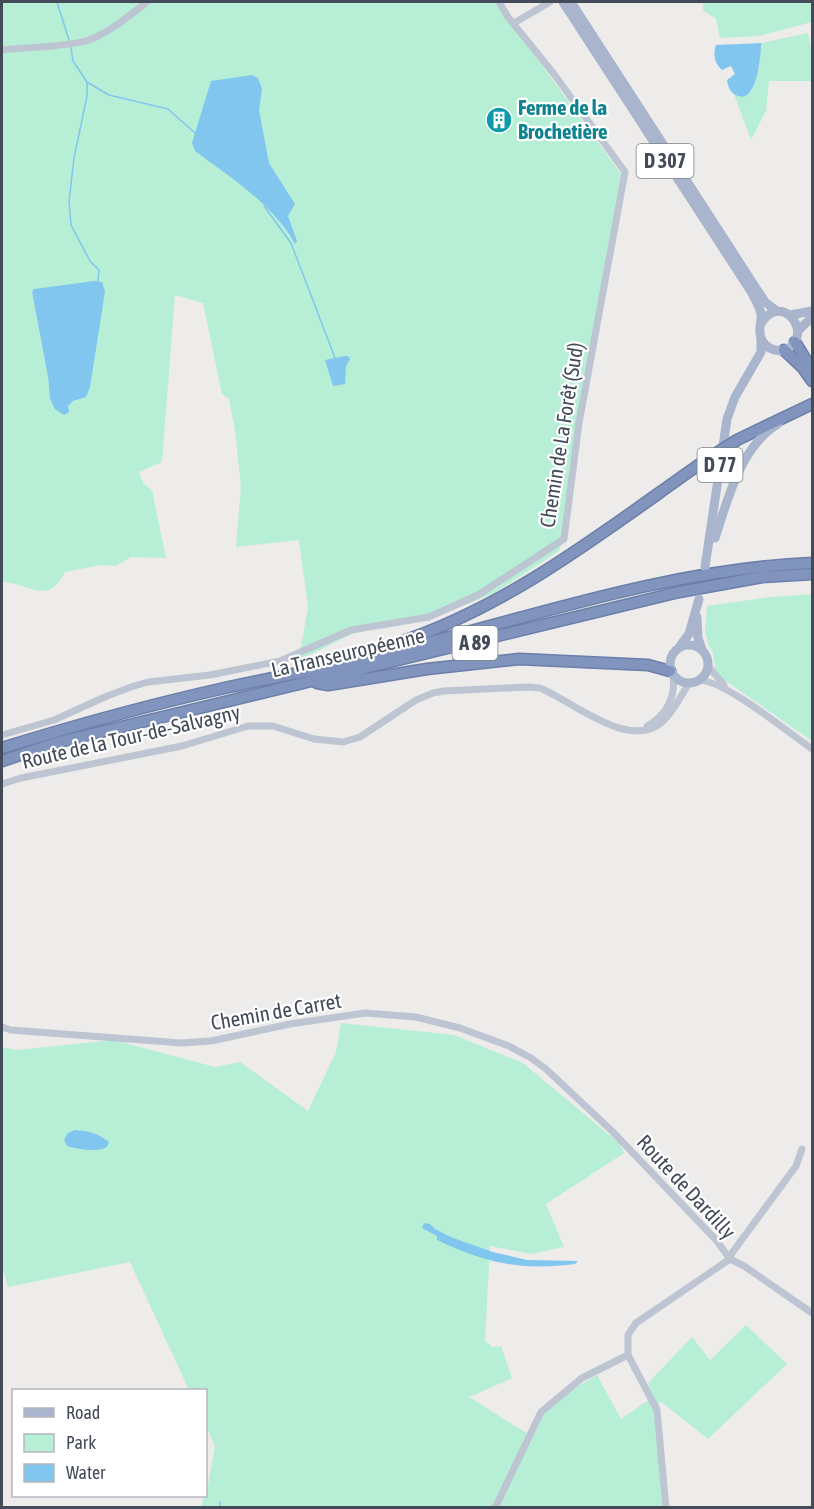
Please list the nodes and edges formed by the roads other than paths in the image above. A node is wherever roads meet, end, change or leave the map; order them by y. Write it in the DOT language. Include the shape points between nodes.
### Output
graph roads {
  1 [pos="147,2"];
  2 [pos="499,2"];
  3 [pos="550,2"];
  4 [pos="563,2"];
  5 [pos="571,2"];
  6 [pos="514,23"];
  7 [pos="2,50"];
  8 [pos="777,311"];
  9 [pos="813,311"];
  10 [pos="790,315"];
  11 [pos="813,317"];
  12 [pos="762,322"];
  13 [pos="799,330"];
  14 [pos="761,339"];
  15 [pos="795,342"];
  16 [pos="780,350"];
  17 [pos="813,370"];
  18 [pos="747,376"];
  19 [pos="813,381"];
  20 [pos="810,407"];
  21 [pos="708,557"];
  22 [pos="813,563"];
  23 [pos="705,567"];
  24 [pos="813,574"];
  25 [pos="680,646"];
  26 [pos="703,651"];
  27 [pos="353,662"];
  28 [pos="708,666"];
  29 [pos="672,673"];
  30 [pos="310,682"];
  31 [pos="693,682"];
  32 [pos="730,691"];
  33 [pos="639,730"];
  34 [pos="2,735"];
  35 [pos="2,748"];
  36 [pos="813,749"];
  37 [pos="2,761"];
  38 [pos="2,784"];
  39 [pos="2,1027"];
  40 [pos="546,1069"];
  41 [pos="802,1149"];
  42 [pos="730,1259"];
  43 [pos="813,1313"];
  44 [pos="628,1355"];
  45 [pos="495,1508"];
  46 [pos="666,1508"];
  1 -- 7 [label="street" via="90,39"];
  2 -- 6 [label="street"];
  3 -- 6 [label="street"];
  4 -- 12 [label="main road, D 307" via="752,293"];
  5 -- 8 [label="main road, D 307" via="765,302"];
  6 -- 34 [label="street, Chemin de La Forêt (Sud)" via="625,172 579,423 564,539 478,595 429,617 351,630 280,661 148,682 54,720"];
  8 -- 10 [label="main road"];
  8 -- 12 [label="main road"];
  9 -- 10 [label="main road"];
  10 -- 13 [label="main road"];
  11 -- 13 [label="main road"];
  12 -- 14 [label="main road"];
  13 -- 15 [label="main road"];
  14 -- 16 [label="main road"];
  14 -- 18 [label="main road, D 77" via="761,352"];
  15 -- 16 [label="main road"];
  15 -- 17 [label="highway"];
  16 -- 18 [label="main road, D 77" via="761,361"];
  16 -- 19 [label="highway"];
  18 -- 21 [label="main road, D 77" via="728,419"];
  20 -- 21 [label="main road" via="771,429 749,453 724,508"];
  20 -- 27 [label="highway, bridge" via="737,440 706,459 527,584 439,628 369,652"];
  21 -- 23 [label="main road, D 77"];
  22 -- 27 [label="highway, La Transeuropéenne / A 89" via="692,576"];
  24 -- 30 [label="highway, La Transeuropéenne / A 89" via="720,583"];
  25 -- 26 [label="main road" via="692,645"];
  25 -- 26 [label="main road" via="698,603 698,638"];
  25 -- 29 [label="main road" via="672,654"];
  26 -- 28 [label="main road"];
  27 -- 35 [label="highway, La Transeuropéenne / A 89" via="228,687"];
  28 -- 31 [label="main road" via="704,676"];
  28 -- 32 [label="street"];
  29 -- 30 [label="highway" via="648,665 519,659 328,685"];
  29 -- 31 [label="main road" via="683,683"];
  29 -- 33 [label="street" via="674,687 668,707"];
  30 -- 37 [label="highway, La Transeuropéenne / A 89" via="59,742"];
  31 -- 32 [label="street" via="710,681"];
  31 -- 33 [label="street" via="662,722"];
  32 -- 36 [label="street"];
  33 -- 38 [label="street, Route de la Tour-de-Salvagny" via="609,725 540,688 444,691 416,700 369,732 343,742 314,739 273,726 248,726 182,746"];
  39 -- 40 [label="street, Chemin de Carret" via="181,1043 237,1037 333,1016 390,1014 416,1017 486,1037"];
  40 -- 42 [label="street, Route de Dardilly" via="612,1131"];
  41 -- 42 [label="street" via="795,1166"];
  42 -- 43 [label="street, Route de Dardilly"];
  42 -- 44 [label="street" via="636,1323 628,1335"];
  44 -- 45 [label="street" via="582,1378 541,1412"];
  44 -- 46 [label="street" via="657,1410"];
}
